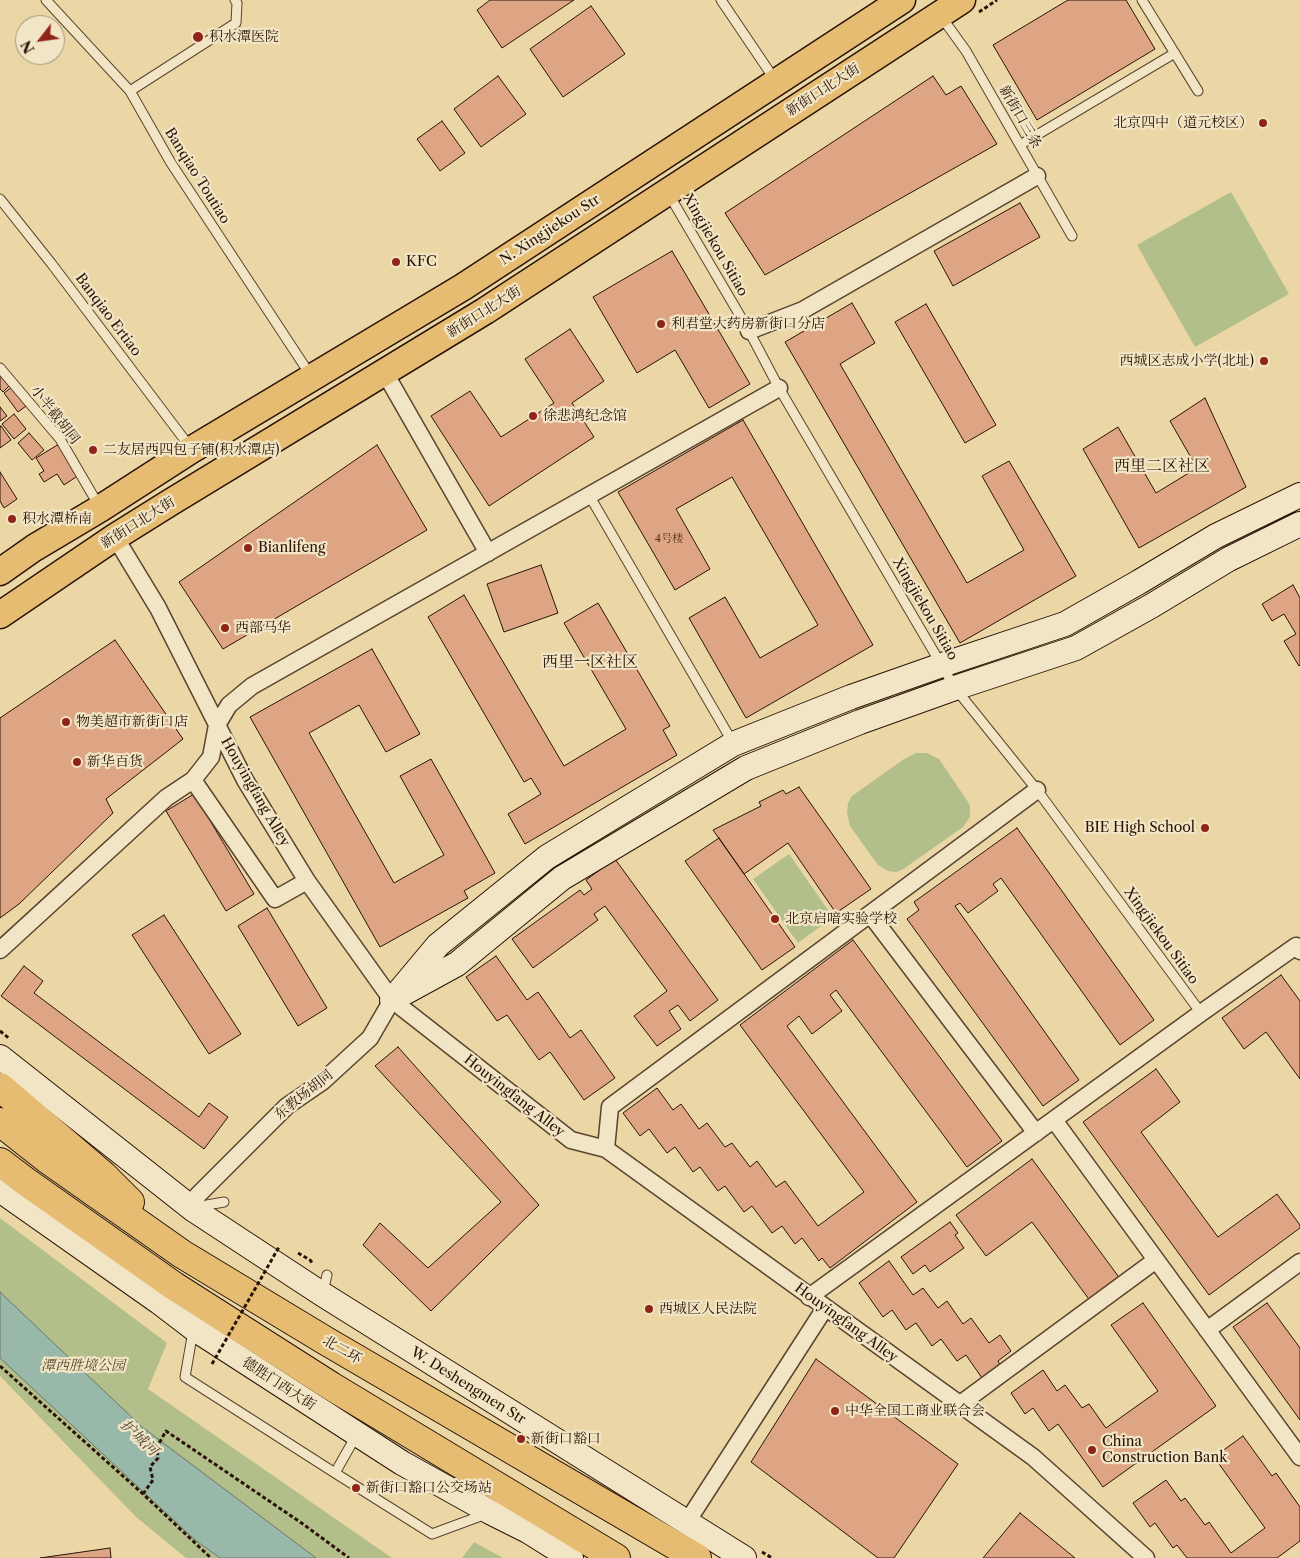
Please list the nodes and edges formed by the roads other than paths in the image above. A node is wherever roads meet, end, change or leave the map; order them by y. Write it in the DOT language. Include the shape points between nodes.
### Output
graph roads {
  1 [pos="46,0"];
  2 [pos="235,0"];
  3 [pos="720,0"];
  4 [pos="902,0"];
  5 [pos="962,0"];
  6 [pos="1142,0"];
  7 [pos="940,14"];
  8 [pos="1175,53"];
  9 [pos="777,82"];
  10 [pos="130,91"];
  11 [pos="1198,91"];
  12 [pos="1020,145"];
  13 [pos="1038,176"];
  14 [pos="667,191"];
  15 [pos="0,199"];
  16 [pos="1072,236"];
  17 [pos="749,331"];
  18 [pos="0,368"];
  19 [pos="385,373"];
  20 [pos="312,378"];
  21 [pos="779,388"];
  22 [pos="192,450"];
  23 [pos="589,495"];
  24 [pos="1300,495"];
  25 [pos="101,508"];
  26 [pos="1300,524"];
  27 [pos="115,537"];
  28 [pos="488,553"];
  29 [pos="0,572"];
  30 [pos="0,615"];
  31 [pos="942,664"];
  32 [pos="955,688"];
  33 [pos="217,726"];
  34 [pos="733,744"];
  35 [pos="193,780"];
  36 [pos="1037,790"];
  37 [pos="307,881"];
  38 [pos="870,914"];
  39 [pos="0,950"];
  40 [pos="1300,951"];
  41 [pos="392,1000"];
  42 [pos="1201,1013"];
  43 [pos="0,1057"];
  44 [pos="0,1087"];
  45 [pos="1054,1120"];
  46 [pos="0,1122"];
  47 [pos="1036,1132"];
  48 [pos="606,1149"];
  49 [pos="0,1162"];
  50 [pos="0,1190"];
  51 [pos="224,1202"];
  52 [pos="194,1210"];
  53 [pos="182,1254"];
  54 [pos="1156,1260"];
  55 [pos="1300,1262"];
  56 [pos="809,1297"];
  57 [pos="825,1308"];
  58 [pos="193,1328"];
  59 [pos="1207,1330"];
  60 [pos="959,1405"];
  61 [pos="357,1434"];
  62 [pos="1300,1457"];
  63 [pos="334,1473"];
  64 [pos="490,1512"];
  65 [pos="687,1522"];
  66 [pos="571,1558"];
  67 [pos="616,1558"];
  68 [pos="697,1558"];
  69 [pos="744,1558"];
  70 [pos="1146,1558"];
  1 -- 10 [label="lane, Banqiao Toutiao"];
  2 -- 10 [label="lane" via="236,23"];
  3 -- 9 [label="lane"];
  4 -- 9 [label="main road, N. Xingjiekou Str"];
  5 -- 7 [label="main road, 新街口北大街"];
  6 -- 8 [label="lane"];
  7 -- 12 [label="lane, 新街口三条" via="966,51"];
  7 -- 14 [label="main road, 新街口北大街"];
  8 -- 11 [label="lane"];
  8 -- 12 [label="lane"];
  9 -- 20 [label="main road, N. Xingjiekou Str" via="463,287"];
  10 -- 20 [label="lane, Banqiao Toutiao" via="170,163"];
  12 -- 13 [label="lane, 新街口三条"];
  13 -- 16 [label="lane, 新街口三条"];
  13 -- 17 [label="street" via="803,310"];
  14 -- 17 [label="lane, Xingjiekou Sitiao"];
  14 -- 19 [label="main road, 新街口北大街" via="486,311"];
  15 -- 22 [label="lane, Banqiao Ertiao"];
  17 -- 21 [label="lane, Xingjiekou Sitiao"];
  18 -- 25 [label="lane, 小半截胡同" via="60,439"];
  19 -- 27 [label="main road, 新街口北大街"];
  19 -- 28 [label="street"];
  20 -- 22 [label="main road, N. Xingjiekou Str"];
  21 -- 23 [label="street"];
  21 -- 31 [label="lane, Xingjiekou Sitiao"];
  22 -- 25 [label="main road"];
  23 -- 28 [label="street"];
  23 -- 34 [label="lane"];
  24 -- 31 [label="street" via="1216,536 1065,624"];
  25 -- 29 [label="main road"];
  26 -- 32 [label="street" via="1229,559 1076,648"];
  27 -- 30 [label="main road, 新街口北大街"];
  27 -- 33 [label="street, Houyingfang Alley" via="158,608"];
  28 -- 33 [label="street" via="252,686 229,705"];
  31 -- 32 [label="lane, Xingjiekou Sitiao"];
  31 -- 34 [label="street"];
  32 -- 36 [label="lane, Xingjiekou Sitiao"];
  32 -- 41 [label="street" via="746,768 562,878 456,964"];
  33 -- 35 [label="street" via="211,758"];
  33 -- 37 [label="street, Houyingfang Alley" via="244,780"];
  34 -- 41 [label="street" via="547,857 438,945"];
  35 -- 37 [label="street" via="275,899"];
  35 -- 39 [label="street" via="166,798"];
  36 -- 38 [label="street"];
  36 -- 42 [label="lane, Xingjiekou Sitiao"];
  37 -- 41 [label="street, Houyingfang Alley"];
  38 -- 47 [label="street"];
  38 -- 48 [label="street" via="610,1107"];
  40 -- 42 [label="street" via="1296,946"];
  41 -- 48 [label="street, Houyingfang Alley" via="571,1140"];
  41 -- 52 [label="street, 东教场胡同" via="370,1038 322,1082 287,1106 197,1196"];
  42 -- 45 [label="street"];
  43 -- 52 [label="street"];
  44 -- 53 [label="highway" via="104,1176"];
  45 -- 47 [label="street"];
  45 -- 54 [label="street"];
  46 -- 53 [label="highway, 北二环"];
  47 -- 56 [label="street"];
  48 -- 56 [label="street, Houyingfang Alley"];
  49 -- 67 [label="highway" via="174,1286 331,1386"];
  50 -- 58 [label="street, 德胜门西大街"];
  51 -- 52 [label="lane"];
  52 -- 65 [label="street, W. Deshengmen Str" via="324,1285"];
  53 -- 68 [label="highway, 北二环"];
  54 -- 59 [label="street"];
  54 -- 60 [label="street"];
  55 -- 59 [label="street"];
  56 -- 57 [label="street, Houyingfang Alley"];
  57 -- 60 [label="street, Houyingfang Alley"];
  57 -- 65 [label="street"];
  58 -- 61 [label="street, 德胜门西大街"];
  58 -- 63 [label="lane" via="185,1377"];
  59 -- 62 [label="street"];
  60 -- 70 [label="street, Houyingfang Alley" via="1032,1457"];
  61 -- 63 [label="lane"];
  61 -- 64 [label="street, 德胜门西大街"];
  63 -- 64 [label="lane" via="432,1534"];
  64 -- 66 [label="street, 德胜门西大街"];
  65 -- 69 [label="street, W. Deshengmen Str"];
}
